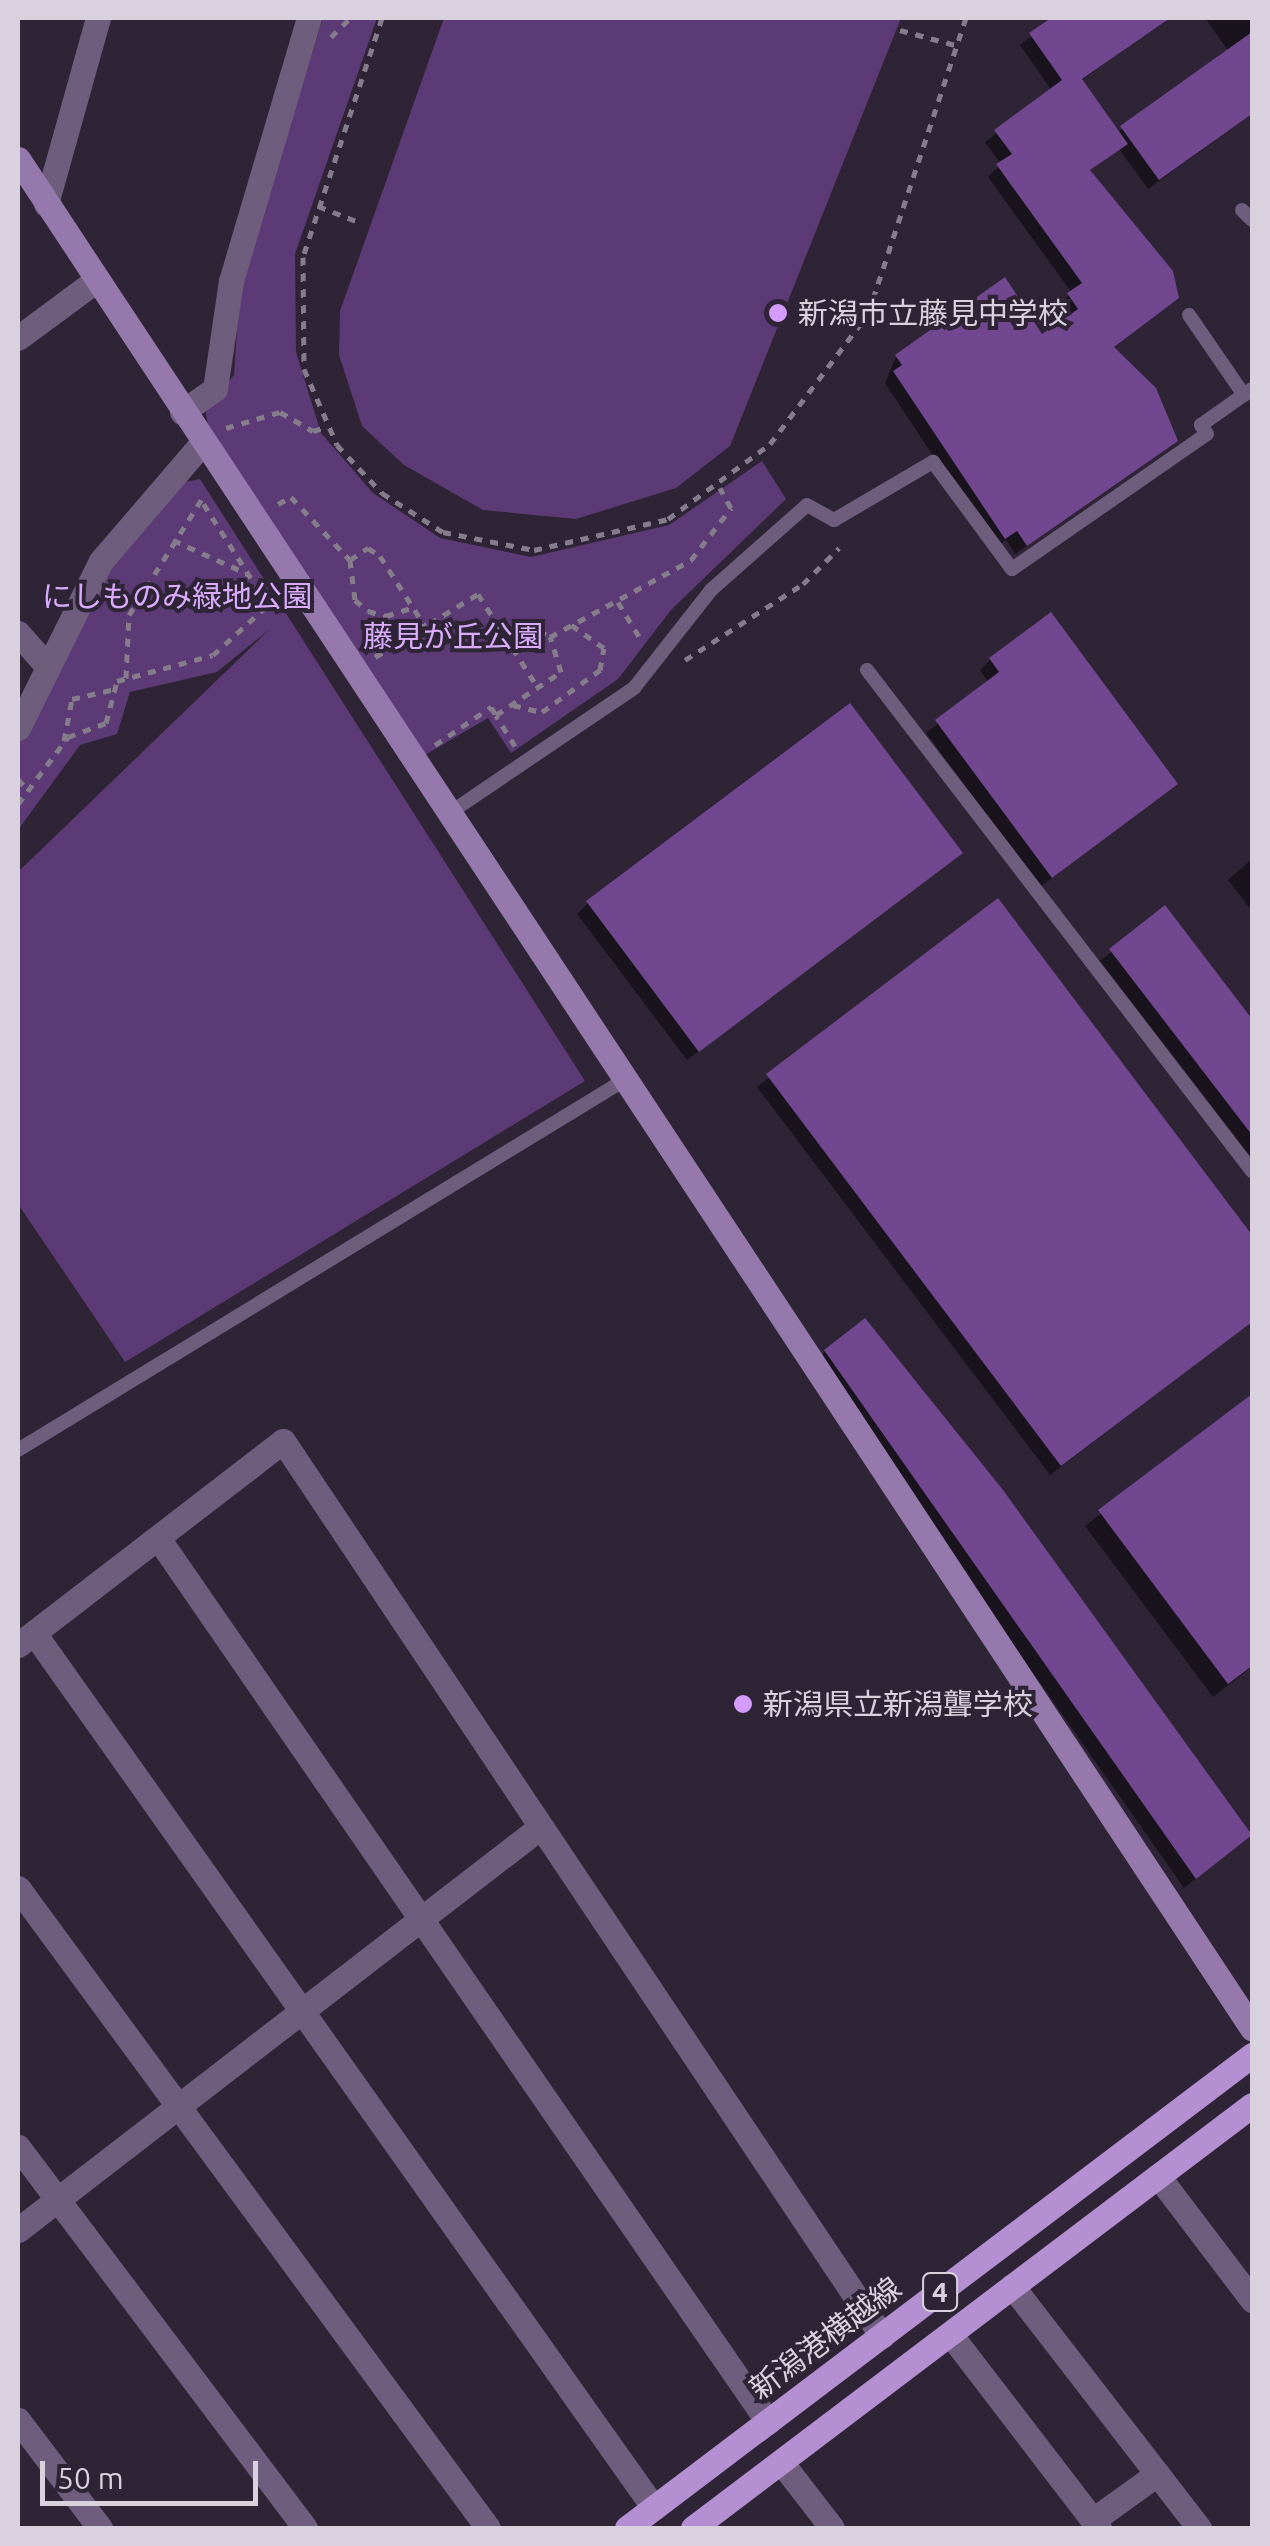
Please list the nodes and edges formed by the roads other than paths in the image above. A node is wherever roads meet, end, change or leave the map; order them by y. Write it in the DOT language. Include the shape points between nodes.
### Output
graph roads {
  1 [pos="98,18"];
  2 [pos="309,18"];
  3 [pos="18,159"];
  4 [pos="46,204"];
  5 [pos="95,281"];
  6 [pos="1189,316"];
  7 [pos="18,338"];
  8 [pos="1248,392"];
  9 [pos="182,412"];
  10 [pos="205,434"];
  11 [pos="18,634"];
  12 [pos="48,667"];
  13 [pos="867,670"];
  14 [pos="18,728"];
  15 [pos="448,814"];
  16 [pos="623,1081"];
  17 [pos="1252,1171"];
  18 [pos="18,1450"];
  19 [pos="158,1538"];
  20 [pos="26,1639"];
  21 [pos="539,1828"];
  22 [pos="18,1888"];
  23 [pos="423,1919"];
  24 [pos="304,2012"];
  25 [pos="1252,2028"];
  26 [pos="1252,2055"];
  27 [pos="179,2104"];
  28 [pos="1252,2104"];
  29 [pos="18,2147"];
  30 [pos="1158,2176"];
  31 [pos="58,2200"];
  32 [pos="18,2230"];
  33 [pos="1012,2286"];
  34 [pos="1252,2300"];
  35 [pos="950,2334"];
  36 [pos="882,2336"];
  37 [pos="18,2420"];
  38 [pos="768,2422"];
  39 [pos="781,2462"];
  40 [pos="1157,2474"];
  41 [pos="654,2508"];
  42 [pos="1096,2524"];
  43 [pos="100,2528"];
  44 [pos="305,2528"];
  45 [pos="488,2528"];
  46 [pos="627,2528"];
  47 [pos="693,2528"];
  48 [pos="832,2528"];
  49 [pos="1199,2528"];
  1 -- 4 [label="street"];
  2 -- 9 [label="street" via="231,281 215,389"];
  3 -- 4 [label="street"];
  4 -- 5 [label="street"];
  5 -- 7 [label="street"];
  5 -- 9 [label="street"];
  6 -- 8 [label="lane"];
  8 -- 15 [label="lane" via="1201,425 1206,434 1012,570 933,462 834,520 808,505 711,590 634,688"];
  9 -- 10 [label="street"];
  10 -- 12 [label="street" via="101,561"];
  10 -- 15 [label="street"];
  11 -- 12 [label="street"];
  12 -- 14 [label="street"];
  13 -- 17 [label="lane"];
  15 -- 16 [label="street"];
  16 -- 18 [label="lane"];
  16 -- 25 [label="street"];
  19 -- 20 [label="street"];
  19 -- 21 [label="street" via="283,1441"];
  19 -- 23 [label="street"];
  20 -- 24 [label="street"];
  21 -- 23 [label="street"];
  21 -- 36 [label="street"];
  22 -- 27 [label="street"];
  23 -- 24 [label="street"];
  23 -- 38 [label="street"];
  24 -- 27 [label="street"];
  24 -- 41 [label="street"];
  26 -- 36 [label="main road, 新潟港横越線 / 4"];
  27 -- 31 [label="street"];
  27 -- 45 [label="street"];
  28 -- 30 [label="main road, 4"];
  29 -- 31 [label="street"];
  30 -- 33 [label="main road, 4"];
  30 -- 34 [label="street"];
  31 -- 32 [label="street"];
  31 -- 44 [label="street"];
  33 -- 35 [label="main road, 4"];
  33 -- 40 [label="street"];
  35 -- 39 [label="main road, 4"];
  35 -- 42 [label="street"];
  36 -- 38 [label="main road, 新潟港横越線 / 4"];
  37 -- 43 [label="street"];
  38 -- 41 [label="main road, 新潟港横越線 / 4"];
  39 -- 47 [label="main road, 4"];
  39 -- 48 [label="street"];
  40 -- 42 [label="street"];
  40 -- 49 [label="street"];
  41 -- 46 [label="main road, 新潟港横越線 / 4"];
}
